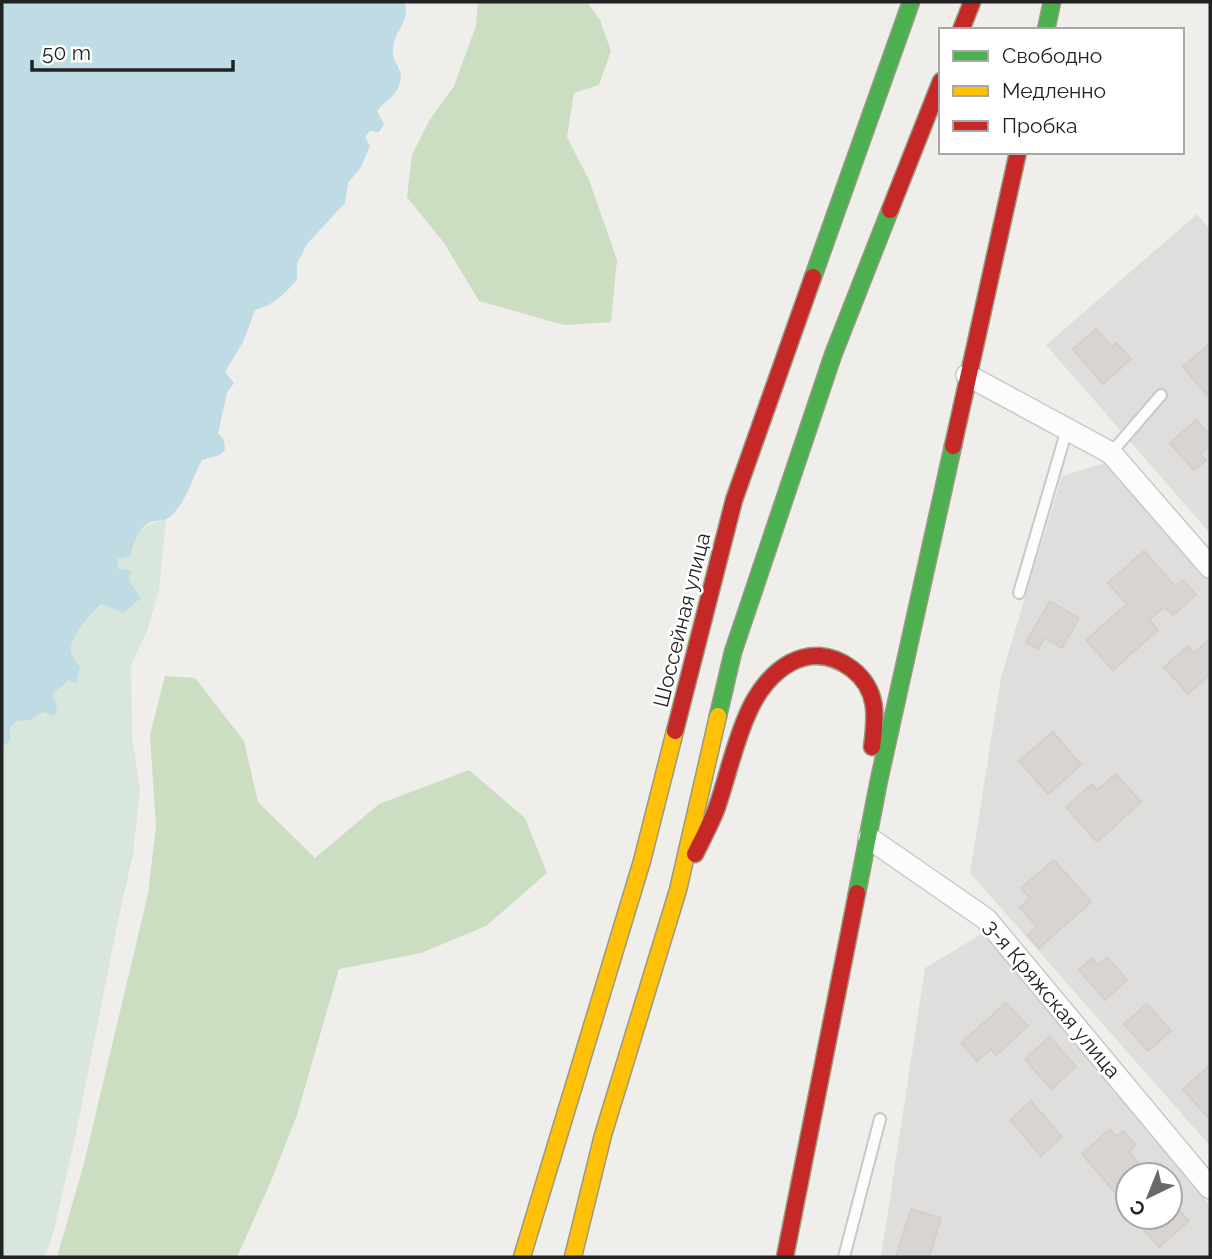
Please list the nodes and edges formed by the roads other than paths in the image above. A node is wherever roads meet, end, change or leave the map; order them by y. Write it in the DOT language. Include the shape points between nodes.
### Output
graph roads {
  1 [pos="911,2"];
  2 [pos="971,2"];
  3 [pos="1052,2"];
  4 [pos="962,28"];
  5 [pos="1046,28"];
  6 [pos="939,86"];
  7 [pos="1018,154"];
  8 [pos="967,375"];
  9 [pos="1161,394"];
  10 [pos="1067,429"];
  11 [pos="1111,453"];
  12 [pos="1210,567"];
  13 [pos="1019,593"];
  14 [pos="879,780"];
  15 [pos="869,838"];
  16 [pos="678,890"];
  17 [pos="880,1119"];
  18 [pos="1210,1188"];
  19 [pos="522,1257"];
  20 [pos="573,1257"];
  21 [pos="785,1257"];
  22 [pos="844,1257"];
  1 -- 19 [label="main road, Шоссейная улица" via="734,500 642,861"];
  2 -- 4 [label="main road"];
  3 -- 5 [label="main road"];
  6 -- 16 [label="main road" via="833,355 733,652"];
  7 -- 8 [label="main road"];
  8 -- 10 [label="street"];
  8 -- 14 [label="main road"];
  9 -- 11 [label="lane"];
  10 -- 11 [label="street"];
  10 -- 13 [label="lane"];
  11 -- 12 [label="street"];
  14 -- 15 [label="main road"];
  14 -- 16 [label="main road" via="870,760 876,714 862,677 841,661 819,656 789,662 774,673 748,712 715,812"];
  15 -- 18 [label="street, 3-я Кряжская улица" via="986,919"];
  15 -- 21 [label="main road"];
  16 -- 20 [label="main road" via="603,1135"];
  17 -- 22 [label="lane"];
}
